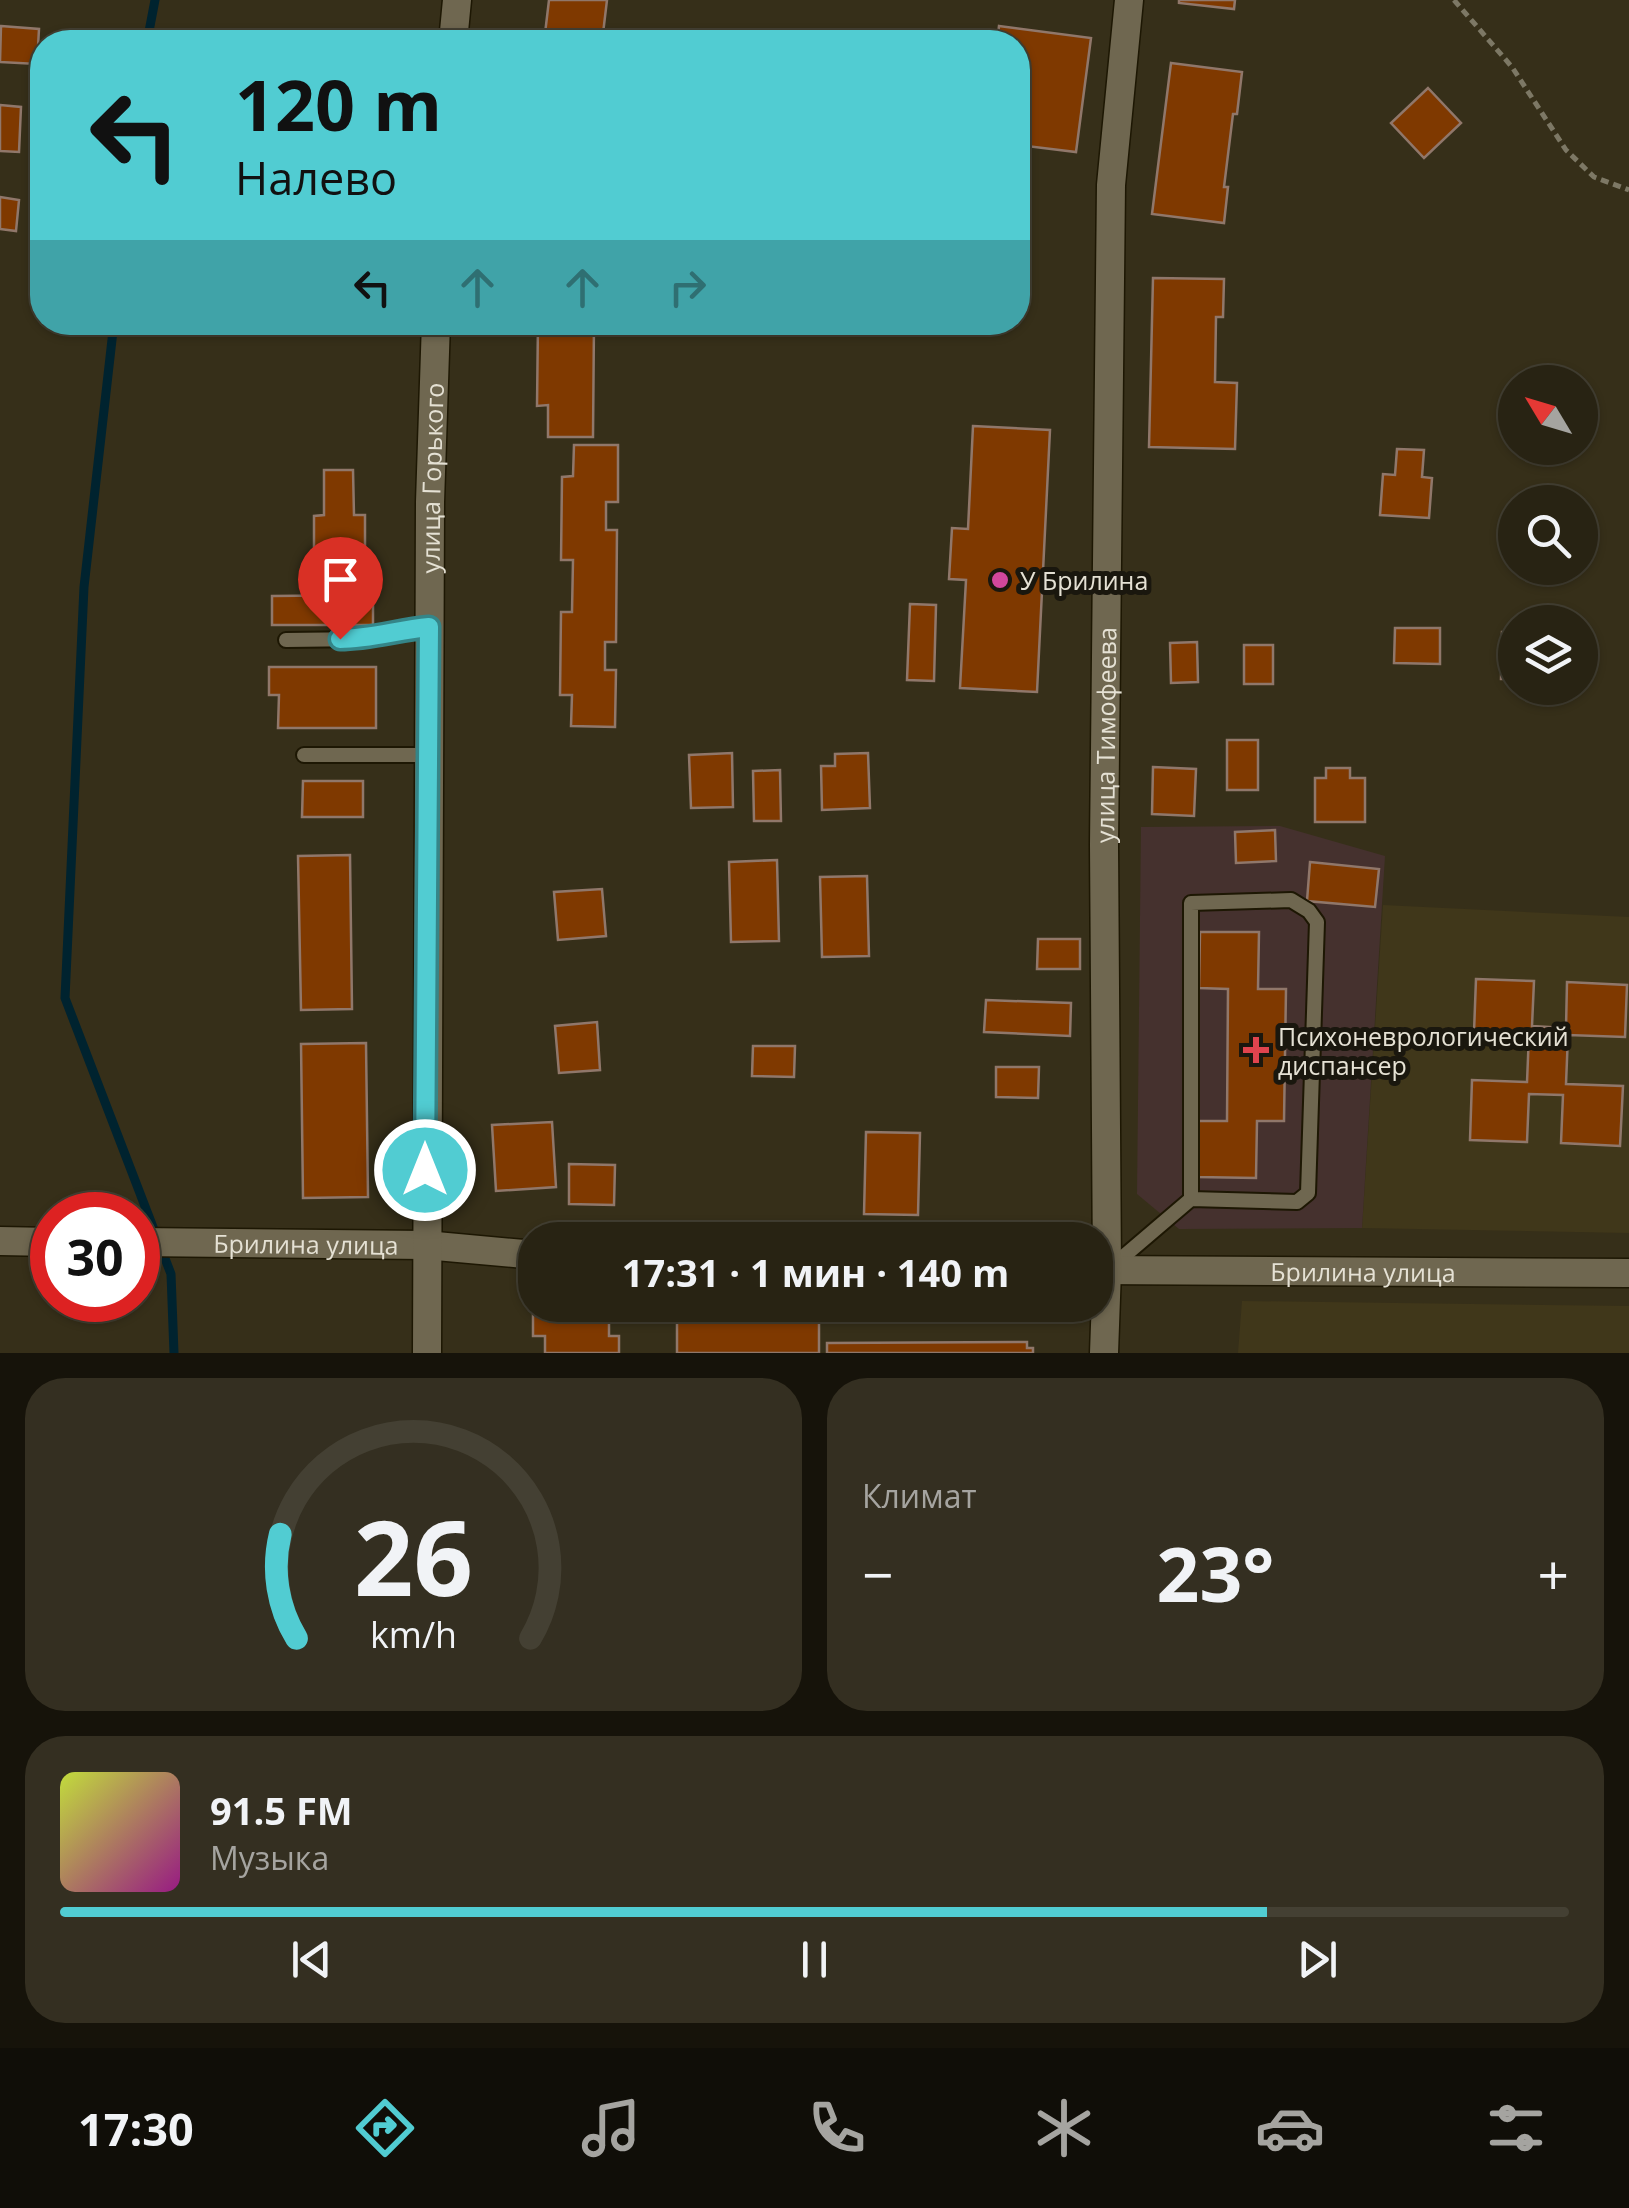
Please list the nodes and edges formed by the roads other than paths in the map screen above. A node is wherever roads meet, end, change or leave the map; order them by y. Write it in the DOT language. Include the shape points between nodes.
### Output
graph roads {
  1 [pos="456,0"];
  2 [pos="1129,0"];
  3 [pos="453,30"];
  4 [pos="436,335"];
  5 [pos="429,627"];
  6 [pos="286,640"];
  7 [pos="304,755"];
  8 [pos="428,755"];
  9 [pos="1191,1199"];
  10 [pos="1101,1222"];
  11 [pos="0,1241"];
  12 [pos="30,1242"];
  13 [pos="160,1242"];
  14 [pos="425,1244"];
  15 [pos="518,1253"];
  16 [pos="1113,1261"];
  17 [pos="1113,1270"];
  18 [pos="1629,1274"];
  19 [pos="1103,1322"];
  20 [pos="427,1353"];
  21 [pos="1104,1353"];
  1 -- 3 [label="street"];
  2 -- 10 [label="street, улица Тимофеева" via="1111,185"];
  4 -- 5 [label="street, улица Горького"];
  5 -- 6 [label="lane" via="366,639"];
  5 -- 8 [label="street, улица Горького"];
  7 -- 8 [label="lane"];
  8 -- 14 [label="street, улица Горького"];
  9 -- 9 [label="lane" via="1191,903 1291,900 1317,922 1308,1193 1297,1202"];
  9 -- 16 [label="lane"];
  11 -- 12 [label="street"];
  13 -- 14 [label="street, Брилина улица"];
  14 -- 15 [label="street, Брилина улица"];
  14 -- 20 [label="street, улица Горького"];
  17 -- 18 [label="street, Брилина улица"];
  19 -- 21 [label="street, улица Тимофеева"];
}
